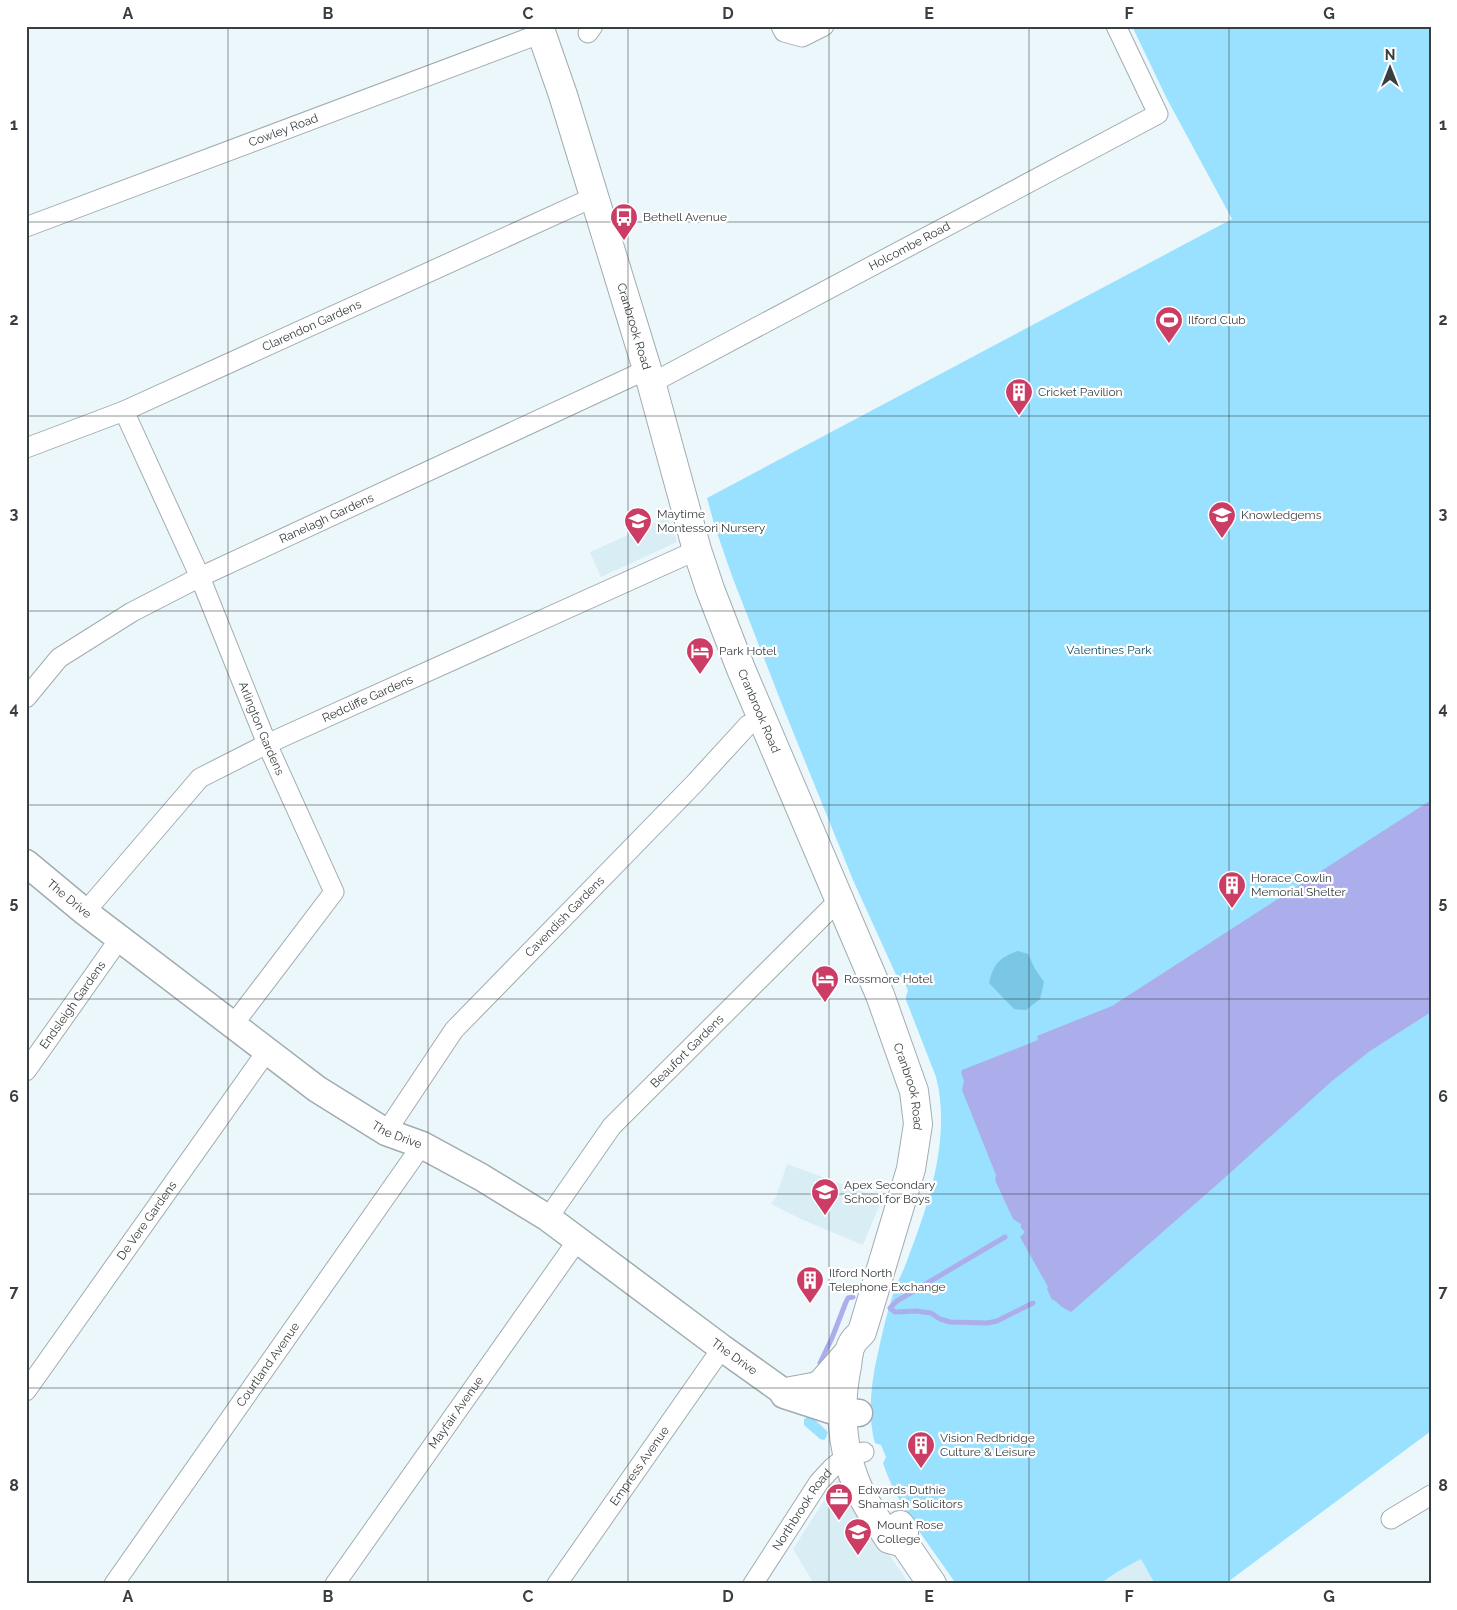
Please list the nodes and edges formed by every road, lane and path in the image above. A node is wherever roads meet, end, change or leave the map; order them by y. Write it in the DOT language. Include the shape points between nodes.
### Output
graph roads {
  1 [pos="781,26"];
  2 [pos="824,26"];
  3 [pos="1116,26"];
  4 [pos="540,30"];
  5 [pos="594,198"];
  6 [pos="26,227"];
  7 [pos="648,376"];
  8 [pos="124,411"];
  9 [pos="26,448"];
  10 [pos="697,550"];
  11 [pos="200,577"];
  12 [pos="26,698"];
  13 [pos="762,720"];
  14 [pos="267,744"];
  15 [pos="26,863"];
  16 [pos="840,899"];
  17 [pos="85,912"];
  18 [pos="120,938"];
  19 [pos="233,1024"];
  20 [pos="267,1051"];
  21 [pos="26,1071"];
  22 [pos="386,1132"];
  23 [pos="422,1145"];
  24 [pos="548,1218"];
  25 [pos="577,1240"];
  26 [pos="856,1342"];
  27 [pos="722,1348"];
  28 [pos="786,1390"];
  29 [pos="26,1391"];
  30 [pos="850,1404"];
  31 [pos="855,1454"];
  32 [pos="1431,1495"];
  33 [pos="1391,1519"];
  34 [pos="114,1584"];
  35 [pos="335,1584"];
  36 [pos="557,1584"];
  37 [pos="754,1584"];
  38 [pos="932,1584"];
  1 -- 2 [label="street" via="784,32 802,37"];
  3 -- 7 [label="street, Holcombe Road" via="1158,114 663,377"];
  4 -- 5 [label="main road, Cranbrook Road"];
  4 -- 6 [label="street, Cowley Road"];
  5 -- 7 [label="main road, Cranbrook Road"];
  5 -- 8 [label="street, Clarendon Gardens"];
  7 -- 10 [label="main road, Cranbrook Road"];
  7 -- 11 [label="street, Ranelagh Gardens"];
  8 -- 9 [label="street, Clarendon Gardens"];
  8 -- 11 [label="street, Arlington Gardens"];
  10 -- 13 [label="main road, Cranbrook Road"];
  10 -- 14 [label="street, Redcliffe Gardens"];
  11 -- 12 [label="street, Ranelagh Gardens" via="132,612 59,658"];
  11 -- 14 [label="street, Arlington Gardens"];
  13 -- 16 [label="main road, Cranbrook Road"];
  13 -- 22 [label="street, Cavendish Gardens" via="748,725 454,1030"];
  14 -- 17 [label="street, Redcliffe Gardens" via="200,778"];
  14 -- 19 [label="street, Arlington Gardens" via="334,892"];
  15 -- 17 [label="street, The Drive"];
  16 -- 24 [label="street, Beaufort Gardens" via="612,1126"];
  16 -- 26 [label="main road, Cranbrook Road" via="909,1073 918,1124 911,1168"];
  17 -- 18 [label="street, The Drive"];
  18 -- 19 [label="street, The Drive"];
  18 -- 21 [label="street, Endsleigh Gardens"];
  19 -- 20 [label="street, The Drive"];
  20 -- 22 [label="street, The Drive" via="316,1089"];
  20 -- 29 [label="street, De Vere Gardens"];
  22 -- 23 [label="street, The Drive"];
  23 -- 24 [label="street, The Drive"];
  23 -- 34 [label="street, Courtland Avenue"];
  24 -- 25 [label="street, The Drive"];
  25 -- 27 [label="street, The Drive"];
  25 -- 35 [label="street, Mayfair Avenue"];
  26 -- 28 [label="main road" via="821,1384"];
  26 -- 30 [label="main road, Cranbrook Road"];
  27 -- 28 [label="street, The Drive"];
  27 -- 36 [label="street, Empress Avenue"];
  28 -- 30 [label="street, The Drive"];
  30 -- 31 [label="main road, Cranbrook Road"];
  31 -- 37 [label="street, Northbrook Road" via="833,1467 819,1482"];
  31 -- 38 [label="main road, Cranbrook Road" via="904,1530 904,1543"];
  32 -- 33 [label="street"];
}
